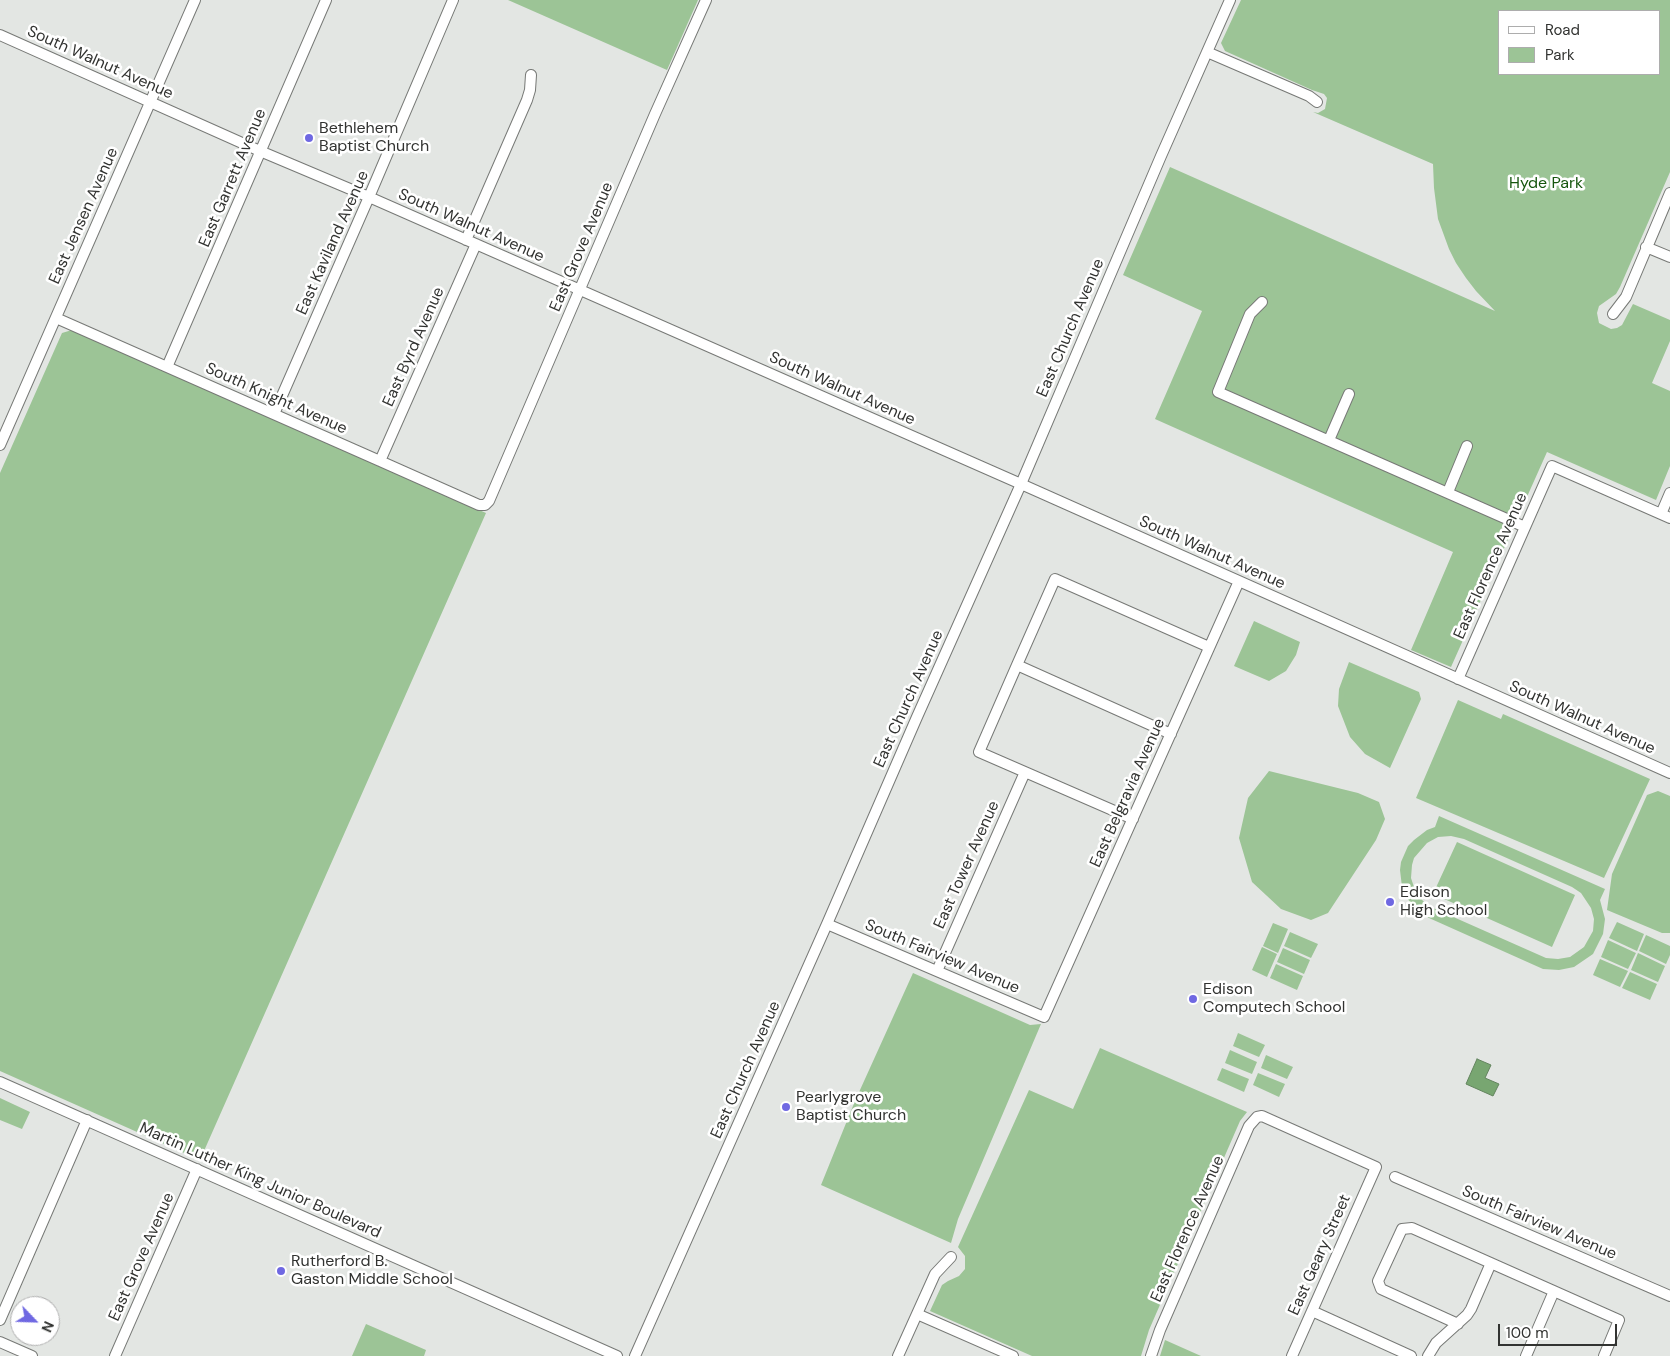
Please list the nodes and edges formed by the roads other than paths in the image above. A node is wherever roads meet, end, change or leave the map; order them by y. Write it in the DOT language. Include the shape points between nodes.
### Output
graph roads {
  1 [pos="195,0"];
  2 [pos="326,0"];
  3 [pos="453,0"];
  4 [pos="706,0"];
  5 [pos="1230,0"];
  6 [pos="0,35"];
  7 [pos="1207,52"];
  8 [pos="531,75"];
  9 [pos="151,102"];
  10 [pos="1317,102"];
  11 [pos="260,151"];
  12 [pos="1670,193"];
  13 [pos="369,197"];
  14 [pos="466,240"];
  15 [pos="476,244"];
  16 [pos="1646,247"];
  17 [pos="1670,257"];
  18 [pos="580,290"];
  19 [pos="1262,302"];
  20 [pos="1613,314"];
  21 [pos="56,318"];
  22 [pos="167,367"];
  23 [pos="1349,394"];
  24 [pos="274,414"];
  25 [pos="1329,440"];
  26 [pos="0,445"];
  27 [pos="1467,446"];
  28 [pos="380,461"];
  29 [pos="1021,484"];
  30 [pos="1448,492"];
  31 [pos="1670,492"];
  32 [pos="485,506"];
  33 [pos="1665,516"];
  34 [pos="1525,527"];
  35 [pos="1238,581"];
  36 [pos="1209,646"];
  37 [pos="1016,665"];
  38 [pos="1458,679"];
  39 [pos="1171,734"];
  40 [pos="1025,772"];
  41 [pos="1670,774"];
  42 [pos="1133,819"];
  43 [pos="828,924"];
  44 [pos="937,971"];
  45 [pos="1044,1017"];
  46 [pos="0,1082"];
  47 [pos="1257,1118"];
  48 [pos="87,1120"];
  49 [pos="197,1169"];
  50 [pos="1395,1177"];
  51 [pos="951,1257"];
  52 [pos="1492,1263"];
  53 [pos="1554,1291"];
  54 [pos="1670,1296"];
  55 [pos="1312,1311"];
  56 [pos="917,1314"];
  57 [pos="0,1320"];
  58 [pos="1458,1324"];
  59 [pos="0,1342"];
  60 [pos="32,1356"];
  61 [pos="115,1356"];
  62 [pos="617,1356"];
  63 [pos="635,1356"];
  64 [pos="898,1356"];
  65 [pos="1013,1356"];
  66 [pos="1151,1356"];
  67 [pos="1292,1356"];
  68 [pos="1411,1356"];
  69 [pos="1428,1356"];
  70 [pos="1526,1356"];
  71 [pos="1604,1356"];
  1 -- 9 [label="street, East Jensen Avenue"];
  2 -- 11 [label="street, East Garrett Avenue"];
  3 -- 13 [label="street, East Kaviland Avenue"];
  4 -- 18 [label="street, East Grove Avenue"];
  5 -- 7 [label="street, East Church Avenue"];
  6 -- 9 [label="street, South Walnut Avenue"];
  7 -- 10 [label="street"];
  7 -- 29 [label="street, East Church Avenue"];
  8 -- 14 [label="street" via="527,100"];
  9 -- 11 [label="street, South Walnut Avenue"];
  9 -- 21 [label="street, East Jensen Avenue"];
  11 -- 13 [label="street, South Walnut Avenue"];
  11 -- 22 [label="street, East Garrett Avenue"];
  12 -- 16 [label="street"];
  13 -- 14 [label="street, South Walnut Avenue"];
  13 -- 24 [label="street, East Kaviland Avenue"];
  14 -- 15 [label="street, South Walnut Avenue"];
  15 -- 18 [label="street, South Walnut Avenue"];
  15 -- 28 [label="street, East Byrd Avenue"];
  16 -- 17 [label="street"];
  16 -- 20 [label="street" via="1626,297"];
  18 -- 29 [label="street, South Walnut Avenue"];
  18 -- 32 [label="street, East Grove Avenue"];
  19 -- 25 [label="street" via="1250,314 1218,392"];
  21 -- 22 [label="street, South Knight Avenue"];
  21 -- 26 [label="street, East Jensen Avenue"];
  22 -- 24 [label="street, South Knight Avenue"];
  23 -- 25 [label="street"];
  24 -- 28 [label="street, South Knight Avenue"];
  25 -- 30 [label="street"];
  27 -- 30 [label="street"];
  28 -- 32 [label="street, South Knight Avenue"];
  29 -- 35 [label="street, South Walnut Avenue"];
  29 -- 43 [label="street, East Church Avenue"];
  30 -- 34 [label="street"];
  31 -- 33 [label="street"];
  33 -- 34 [label="street, East Florence Avenue" via="1552,466"];
  34 -- 38 [label="street, East Florence Avenue"];
  35 -- 36 [label="street, East Belgravia Avenue"];
  35 -- 38 [label="street, South Walnut Avenue"];
  36 -- 37 [label="street" via="1055,579"];
  36 -- 39 [label="street, East Belgravia Avenue"];
  37 -- 39 [label="street"];
  37 -- 40 [label="street" via="979,752"];
  38 -- 41 [label="street, South Walnut Avenue"];
  39 -- 42 [label="street, East Belgravia Avenue"];
  40 -- 42 [label="street"];
  40 -- 44 [label="street, East Tower Avenue"];
  42 -- 45 [label="street, East Belgravia Avenue"];
  43 -- 44 [label="street, South Fairview Avenue"];
  43 -- 63 [label="street, East Church Avenue"];
  44 -- 45 [label="street, South Fairview Avenue"];
  46 -- 48 [label="street, Martin Luther King Junior Boulevard"];
  47 -- 55 [label="street, East Geary Street" via="1262,1116 1376,1167"];
  47 -- 66 [label="street, East Florence Avenue" via="1249,1126"];
  48 -- 49 [label="street, Martin Luther King Junior Boulevard"];
  48 -- 57 [label="street"];
  49 -- 61 [label="street, East Grove Avenue"];
  49 -- 62 [label="street, Martin Luther King Junior Boulevard"];
  50 -- 54 [label="street, South Fairview Avenue"];
  51 -- 56 [label="street" via="935,1274"];
  52 -- 53 [label="street"];
  52 -- 58 [label="street" via="1471,1309"];
  52 -- 58 [label="street" via="1412,1228 1402,1229 1378,1281 1381,1289"];
  53 -- 70 [label="street"];
  53 -- 71 [label="street" via="1619,1320"];
  55 -- 67 [label="street, East Geary Street"];
  55 -- 68 [label="street"];
  56 -- 64 [label="street"];
  56 -- 65 [label="street"];
  58 -- 69 [label="street" via="1436,1342"];
  59 -- 60 [label="street"];
}
